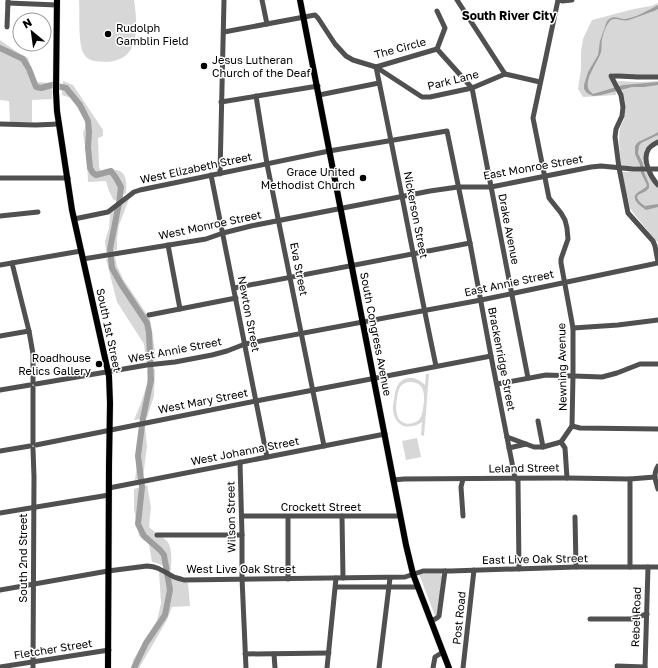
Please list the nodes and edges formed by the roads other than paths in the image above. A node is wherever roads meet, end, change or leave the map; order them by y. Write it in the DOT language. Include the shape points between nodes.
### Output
graph roads {
  1 [pos="224,0"];
  2 [pos="262,0"];
  3 [pos="300,0"];
  4 [pos="457,0"];
  5 [pos="559,0"];
  6 [pos="572,0"];
  7 [pos="8,2"];
  8 [pos="57,2"];
  9 [pos="437,11"];
  10 [pos="304,17"];
  11 [pos="267,24"];
  12 [pos="7,27"];
  13 [pos="224,32"];
  14 [pos="437,48"];
  15 [pos="376,68"];
  16 [pos="505,74"];
  17 [pos="658,77"];
  18 [pos="540,82"];
  19 [pos="379,83"];
  20 [pos="318,86"];
  21 [pos="472,88"];
  22 [pos="319,95"];
  23 [pos="256,96"];
  24 [pos="221,102"];
  25 [pos="0,124"];
  26 [pos="59,124"];
  27 [pos="447,131"];
  28 [pos="390,140"];
  29 [pos="658,142"];
  30 [pos="329,151"];
  31 [pos="267,164"];
  32 [pos="619,168"];
  33 [pos="647,169"];
  34 [pos="658,169"];
  35 [pos="220,174"];
  36 [pos="212,175"];
  37 [pos="544,176"];
  38 [pos="0,178"];
  39 [pos="68,178"];
  40 [pos="658,185"];
  41 [pos="458,187"];
  42 [pos="491,187"];
  43 [pos="402,196"];
  44 [pos="341,209"];
  45 [pos="38,212"];
  46 [pos="0,216"];
  47 [pos="74,219"];
  48 [pos="279,220"];
  49 [pos="223,233"];
  50 [pos="653,241"];
  51 [pos="470,243"];
  52 [pos="168,245"];
  53 [pos="658,247"];
  54 [pos="81,251"];
  55 [pos="413,254"];
  56 [pos="83,259"];
  57 [pos="12,263"];
  58 [pos="658,263"];
  59 [pos="0,265"];
  60 [pos="352,266"];
  61 [pos="290,277"];
  62 [pos="565,282"];
  63 [pos="234,288"];
  64 [pos="512,293"];
  65 [pos="236,298"];
  66 [pos="481,300"];
  67 [pos="180,309"];
  68 [pos="424,310"];
  69 [pos="149,315"];
  70 [pos="658,320"];
  71 [pos="363,321"];
  72 [pos="573,328"];
  73 [pos="29,331"];
  74 [pos="301,333"];
  75 [pos="0,336"];
  76 [pos="245,344"];
  77 [pos="491,356"];
  78 [pos="658,364"];
  79 [pos="436,366"];
  80 [pos="108,372"];
  81 [pos="573,376"];
  82 [pos="374,378"];
  83 [pos="528,378"];
  84 [pos="497,384"];
  85 [pos="33,385"];
  86 [pos="0,390"];
  87 [pos="312,390"];
  88 [pos="256,401"];
  89 [pos="538,421"];
  90 [pos="572,426"];
  91 [pos="658,429"];
  92 [pos="110,430"];
  93 [pos="385,434"];
  94 [pos="507,437"];
  95 [pos="561,442"];
  96 [pos="526,444"];
  97 [pos="33,446"];
  98 [pos="324,446"];
  99 [pos="543,447"];
  100 [pos="509,448"];
  101 [pos="0,451"];
  102 [pos="267,457"];
  103 [pos="240,462"];
  104 [pos="658,466"];
  105 [pos="655,477"];
  106 [pos="515,478"];
  107 [pos="567,478"];
  108 [pos="463,479"];
  109 [pos="630,479"];
  110 [pos="393,480"];
  111 [pos="109,488"];
  112 [pos="658,489"];
  113 [pos="109,495"];
  114 [pos="33,508"];
  115 [pos="0,513"];
  116 [pos="242,516"];
  117 [pos="342,516"];
  118 [pos="400,516"];
  119 [pos="463,516"];
  120 [pos="288,517"];
  121 [pos="576,517"];
  122 [pos="157,535"];
  123 [pos="242,535"];
  124 [pos="576,567"];
  125 [pos="630,567"];
  126 [pos="648,567"];
  127 [pos="658,567"];
  128 [pos="519,569"];
  129 [pos="474,570"];
  130 [pos="108,571"];
  131 [pos="445,571"];
  132 [pos="414,574"];
  133 [pos="242,578"];
  134 [pos="336,578"];
  135 [pos="343,578"];
  136 [pos="390,578"];
  137 [pos="288,579"];
  138 [pos="34,584"];
  139 [pos="336,587"];
  140 [pos="389,587"];
  141 [pos="418,587"];
  142 [pos="0,590"];
  143 [pos="646,614"];
  144 [pos="590,619"];
  145 [pos="431,621"];
  146 [pos="109,650"];
  147 [pos="443,652"];
  148 [pos="329,653"];
  149 [pos="245,654"];
  150 [pos="274,654"];
  151 [pos="33,662"];
  152 [pos="617,666"];
  153 [pos="0,667"];
  154 [pos="33,668"];
  155 [pos="108,668"];
  156 [pos="246,668"];
  157 [pos="274,668"];
  158 [pos="327,668"];
  159 [pos="379,668"];
  160 [pos="433,668"];
  161 [pos="449,668"];
  162 [pos="463,668"];
  163 [pos="645,668"];
  1 -- 13 [label="street"];
  2 -- 11 [label="street"];
  3 -- 10 [label="main road, South Congress Avenue"];
  4 -- 16 [label="street"];
  5 -- 6 [label="street"];
  5 -- 18 [label="street, Newning Avenue"];
  7 -- 8 [label="street"];
  7 -- 12 [label="street"];
  8 -- 26 [label="main road, South 1st Street" via="56,92"];
  9 -- 14 [label="street, The Circle" via="445,28"];
  10 -- 11 [label="street"];
  10 -- 15 [label="street, The Circle" via="316,16 346,56"];
  10 -- 20 [label="main road, South Congress Avenue"];
  11 -- 13 [label="street"];
  13 -- 24 [label="street"];
  14 -- 15 [label="street, The Circle"];
  14 -- 21 [label="street"];
  15 -- 19 [label="street, Nickerson Street"];
  15 -- 21 [label="street, Park Lane" via="422,97"];
  16 -- 18 [label="street"];
  16 -- 21 [label="street, Park Lane"];
  17 -- 32 [label="street" via="611,76 621,95 623,107 615,136"];
  18 -- 37 [label="street, Newning Avenue" via="533,118"];
  19 -- 22 [label="street"];
  19 -- 28 [label="street, Nickerson Street"];
  20 -- 22 [label="main road, South Congress Avenue"];
  20 -- 23 [label="street"];
  21 -- 42 [label="street, Drake Avenue"];
  22 -- 30 [label="main road, South Congress Avenue"];
  23 -- 24 [label="street"];
  23 -- 31 [label="street, Eva Street"];
  24 -- 35 [label="street"];
  25 -- 26 [label="street"];
  26 -- 39 [label="main road, South 1st Street"];
  27 -- 28 [label="street, West Elizabeth Street"];
  27 -- 41 [label="street, Brackenridge Street"];
  28 -- 30 [label="street, West Elizabeth Street"];
  28 -- 43 [label="street, Nickerson Street"];
  29 -- 33 [label="street" via="647,152"];
  30 -- 31 [label="street, West Elizabeth Street"];
  30 -- 44 [label="main road, South Congress Avenue"];
  31 -- 35 [label="street, West Elizabeth Street"];
  31 -- 48 [label="street, Eva Street"];
  32 -- 33 [label="street, East Monroe Street"];
  32 -- 37 [label="street, East Monroe Street" via="597,166"];
  32 -- 50 [label="street" via="628,213"];
  33 -- 34 [label="street, East Monroe Street"];
  33 -- 40 [label="street"];
  35 -- 36 [label="street, West Elizabeth Street"];
  36 -- 47 [label="street, West Elizabeth Street" via="140,190 108,212"];
  36 -- 49 [label="street, Newton Street"];
  37 -- 42 [label="street, East Monroe Street"];
  37 -- 62 [label="street, Newning Avenue" via="549,198 562,213 567,228 568,239 561,259"];
  38 -- 39 [label="street"];
  39 -- 47 [label="main road, South 1st Street"];
  41 -- 42 [label="street, East Monroe Street"];
  41 -- 43 [label="street, East Monroe Street"];
  41 -- 51 [label="street, Brackenridge Street"];
  42 -- 64 [label="street, Drake Avenue"];
  43 -- 44 [label="street, East Monroe Street"];
  43 -- 55 [label="street, Nickerson Street"];
  44 -- 48 [label="street, West Monroe Street"];
  44 -- 60 [label="main road, South Congress Avenue"];
  45 -- 46 [label="street"];
  47 -- 54 [label="main road, South 1st Street"];
  48 -- 49 [label="street, West Monroe Street"];
  48 -- 61 [label="street, Eva Street"];
  49 -- 52 [label="street, West Monroe Street" via="206,239"];
  49 -- 63 [label="street, Newton Street"];
  50 -- 53 [label="street"];
  50 -- 58 [label="street"];
  51 -- 55 [label="street"];
  51 -- 66 [label="street, Brackenridge Street"];
  52 -- 56 [label="street, West Monroe Street"];
  52 -- 67 [label="street"];
  54 -- 56 [label="main road, South 1st Street"];
  54 -- 57 [label="street"];
  55 -- 60 [label="street"];
  55 -- 68 [label="street, Nickerson Street"];
  56 -- 80 [label="main road, South 1st Street"];
  57 -- 59 [label="street"];
  57 -- 73 [label="street, South 2nd Street"];
  58 -- 62 [label="street, East Annie Street"];
  60 -- 61 [label="street"];
  60 -- 71 [label="main road, South Congress Avenue"];
  61 -- 63 [label="street"];
  61 -- 74 [label="street, Eva Street"];
  62 -- 64 [label="street, East Annie Street"];
  62 -- 72 [label="street, Newning Avenue"];
  63 -- 65 [label="street, Newton Street"];
  64 -- 66 [label="street, East Annie Street"];
  64 -- 83 [label="street, Drake Avenue"];
  65 -- 67 [label="street"];
  65 -- 76 [label="street, Newton Street"];
  66 -- 68 [label="street, East Annie Street"];
  66 -- 77 [label="street, Brackenridge Street"];
  67 -- 69 [label="street"];
  68 -- 71 [label="street, East Annie Street"];
  68 -- 79 [label="street, Nickerson Street"];
  70 -- 72 [label="street"];
  71 -- 74 [label="street, West Annie Street"];
  71 -- 82 [label="main road, South Congress Avenue"];
  72 -- 81 [label="street, Newning Avenue"];
  73 -- 75 [label="street"];
  73 -- 85 [label="street, South 2nd Street" via="33,354"];
  74 -- 76 [label="street, West Annie Street"];
  74 -- 87 [label="street, Eva Street"];
  76 -- 80 [label="street, West Annie Street" via="212,355"];
  76 -- 88 [label="street, Newton Street"];
  77 -- 79 [label="street, West Mary Street"];
  77 -- 84 [label="street, Brackenridge Street"];
  78 -- 81 [label="street" via="640,364 602,377"];
  79 -- 82 [label="street, West Mary Street"];
  80 -- 85 [label="street, West Annie Street"];
  80 -- 92 [label="main road, South 1st Street"];
  81 -- 83 [label="street" via="546,375"];
  81 -- 90 [label="street, Newning Avenue"];
  82 -- 87 [label="street, West Mary Street"];
  82 -- 93 [label="main road, South Congress Avenue"];
  83 -- 84 [label="street"];
  84 -- 94 [label="street, Brackenridge Street"];
  85 -- 86 [label="street, West Annie Street"];
  85 -- 97 [label="street, South 2nd Street"];
  87 -- 88 [label="street, West Mary Street"];
  87 -- 98 [label="street, Eva Street"];
  88 -- 92 [label="street, West Mary Street"];
  88 -- 102 [label="street, Newton Street"];
  89 -- 99 [label="street"];
  90 -- 91 [label="street"];
  90 -- 95 [label="street, Newning Avenue"];
  92 -- 97 [label="street, West Mary Street"];
  92 -- 111 [label="main road, South 1st Street"];
  93 -- 98 [label="street, West Johanna Street"];
  93 -- 110 [label="main road, South Congress Avenue"];
  94 -- 96 [label="street"];
  94 -- 100 [label="street, Brackenridge Street"];
  95 -- 99 [label="street"];
  95 -- 107 [label="street" via="565,448"];
  96 -- 99 [label="street"];
  96 -- 100 [label="street"];
  97 -- 101 [label="street, West Mary Street"];
  97 -- 114 [label="street, South 2nd Street"];
  98 -- 102 [label="street, West Johanna Street"];
  100 -- 106 [label="street, Brackenridge Street"];
  102 -- 103 [label="street, West Johanna Street"];
  103 -- 111 [label="street, West Johanna Street"];
  103 -- 116 [label="street, Wilson Street"];
  104 -- 105 [label="street"];
  105 -- 109 [label="street, Leland Street"];
  105 -- 112 [label="street"];
  106 -- 107 [label="street, Leland Street"];
  106 -- 108 [label="street, Leland Street"];
  106 -- 128 [label="street, Brackenridge Street" via="518,481"];
  107 -- 109 [label="street, Leland Street"];
  108 -- 110 [label="street, Leland Street"];
  108 -- 119 [label="street"];
  109 -- 125 [label="street"];
  110 -- 118 [label="main road, South Congress Avenue"];
  111 -- 113 [label="main road, South 1st Street"];
  113 -- 114 [label="street"];
  113 -- 130 [label="main road, South 1st Street"];
  114 -- 115 [label="street"];
  114 -- 138 [label="street, South 2nd Street"];
  116 -- 120 [label="street, Crockett Street"];
  116 -- 123 [label="street, Wilson Street"];
  117 -- 118 [label="street, Crockett Street"];
  117 -- 120 [label="street, Crockett Street"];
  117 -- 135 [label="street"];
  118 -- 132 [label="main road, South Congress Avenue"];
  120 -- 137 [label="street"];
  121 -- 124 [label="street"];
  122 -- 123 [label="street"];
  123 -- 133 [label="street, Wilson Street"];
  124 -- 125 [label="street, East Live Oak Street"];
  124 -- 128 [label="street, East Live Oak Street"];
  125 -- 126 [label="street, East Live Oak Street"];
  126 -- 127 [label="street, East Live Oak Street"];
  126 -- 143 [label="street, Rebel Road"];
  128 -- 129 [label="street, East Live Oak Street"];
  129 -- 131 [label="street, East Live Oak Street"];
  129 -- 162 [label="street, Post Road"];
  130 -- 133 [label="street, West Live Oak Street" via="153,566 184,580"];
  130 -- 138 [label="street, West Live Oak Street"];
  130 -- 146 [label="main road, South 1st Street"];
  131 -- 132 [label="street, East Live Oak Street" via="423,571"];
  131 -- 145 [label="street" via="439,616"];
  132 -- 136 [label="street, West Live Oak Street" via="405,578"];
  132 -- 141 [label="main road, South Congress Avenue"];
  133 -- 137 [label="street, West Live Oak Street"];
  133 -- 149 [label="street, Wilson Street"];
  134 -- 135 [label="street, West Live Oak Street"];
  134 -- 137 [label="street, West Live Oak Street"];
  134 -- 139 [label="street"];
  135 -- 136 [label="street, West Live Oak Street"];
  136 -- 140 [label="street"];
  138 -- 142 [label="street, West Live Oak Street"];
  138 -- 151 [label="street, South 2nd Street"];
  139 -- 140 [label="street"];
  139 -- 148 [label="street"];
  140 -- 141 [label="street"];
  140 -- 159 [label="street"];
  141 -- 145 [label="main road, South Congress Avenue"];
  143 -- 144 [label="street" via="631,619"];
  143 -- 163 [label="street, Rebel Road"];
  145 -- 147 [label="main road, South Congress Avenue"];
  146 -- 151 [label="street, Fletcher Street"];
  146 -- 155 [label="main road, South 1st Street"];
  147 -- 160 [label="street" via="435,657"];
  147 -- 161 [label="main road, South Congress Avenue"];
  148 -- 150 [label="street"];
  148 -- 158 [label="street"];
  149 -- 150 [label="street"];
  149 -- 156 [label="street, Wilson Street"];
  150 -- 157 [label="street"];
  151 -- 153 [label="street, Fletcher Street"];
  151 -- 154 [label="street, South 2nd Street"];
  152 -- 163 [label="street"];
}
